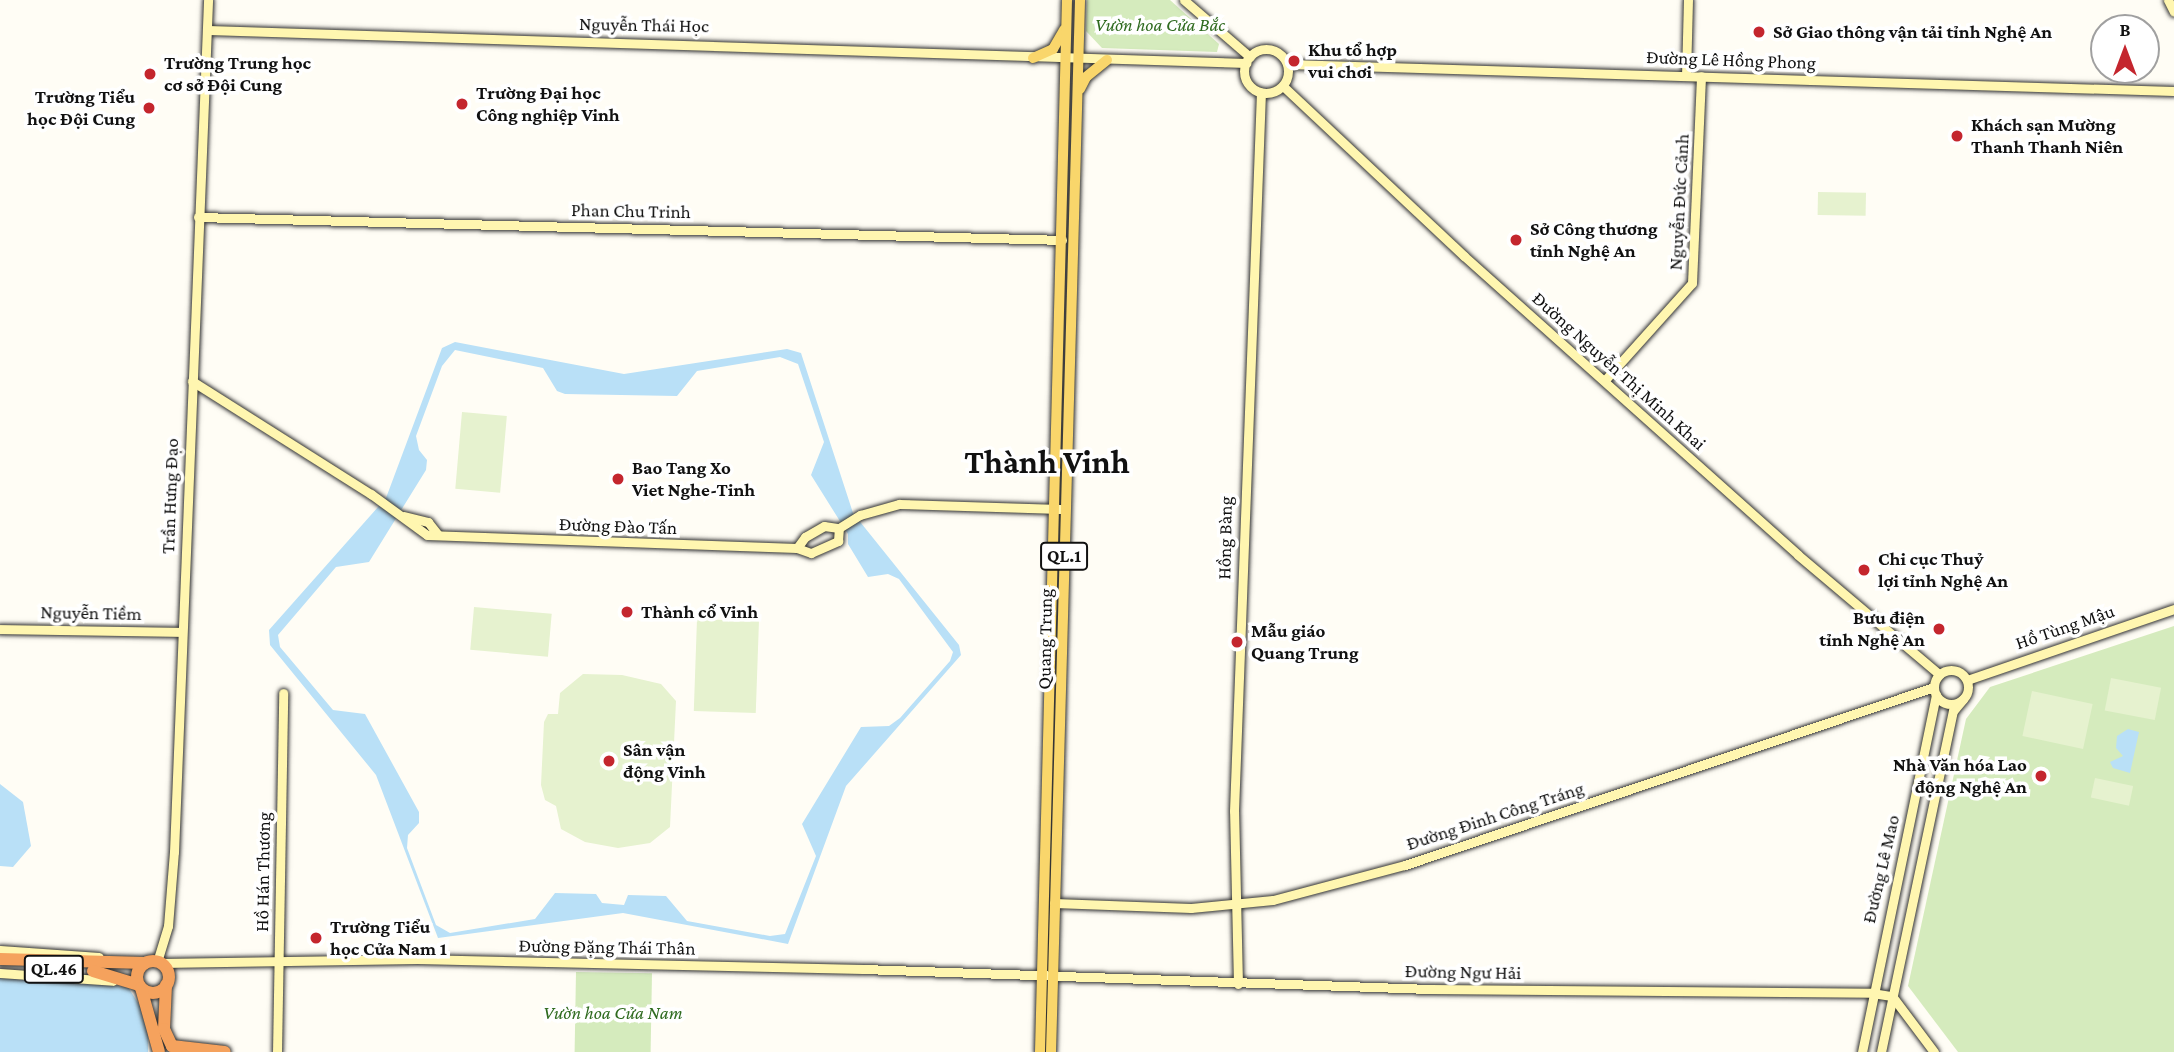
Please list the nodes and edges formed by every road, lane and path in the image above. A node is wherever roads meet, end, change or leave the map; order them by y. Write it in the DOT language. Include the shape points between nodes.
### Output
graph roads {
  1 [pos="208,0"];
  2 [pos="1067,0"];
  3 [pos="1080,0"];
  4 [pos="1184,0"];
  5 [pos="1688,0"];
  6 [pos="2168,0"];
  7 [pos="2174,12"];
  8 [pos="1067,19"];
  9 [pos="208,30"];
  10 [pos="1033,58"];
  11 [pos="1066,60"];
  12 [pos="1079,60"];
  13 [pos="1107,60"];
  14 [pos="1248,60"];
  15 [pos="1288,64"];
  16 [pos="1686,76"];
  17 [pos="1701,76"];
  18 [pos="1283,86"];
  19 [pos="2174,91"];
  20 [pos="1261,93"];
  21 [pos="1077,103"];
  22 [pos="198,217"];
  23 [pos="1062,240"];
  24 [pos="1074,240"];
  25 [pos="1605,380"];
  26 [pos="192,382"];
  27 [pos="1060,509"];
  28 [pos="840,527"];
  29 [pos="797,548"];
  30 [pos="1051,603"];
  31 [pos="1063,603"];
  32 [pos="2174,609"];
  33 [pos="0,628"];
  34 [pos="182,632"];
  35 [pos="1940,674"];
  36 [pos="1967,680"];
  37 [pos="1935,691"];
  38 [pos="284,693"];
  39 [pos="1963,699"];
  40 [pos="1926,753"];
  41 [pos="1943,757"];
  42 [pos="1045,807"];
  43 [pos="1058,807"];
  44 [pos="1042,902"];
  45 [pos="1054,902"];
  46 [pos="1234,906"];
  47 [pos="0,950"];
  48 [pos="0,959"];
  49 [pos="279,961"];
  50 [pos="149,963"];
  51 [pos="0,967"];
  52 [pos="107,968"];
  53 [pos="0,973"];
  54 [pos="1041,976"];
  55 [pos="1053,977"];
  56 [pos="127,978"];
  57 [pos="1238,984"];
  58 [pos="166,985"];
  59 [pos="140,986"];
  60 [pos="1872,993"];
  61 [pos="1892,996"];
  62 [pos="1045,1048"];
  63 [pos="159,1052"];
  64 [pos="225,1052"];
  65 [pos="277,1052"];
  66 [pos="1862,1052"];
  67 [pos="1881,1052"];
  68 [pos="1934,1052"];
  1 -- 9 [label="street, Trần Hưng Đạo"];
  2 -- 8 [label="main road, QL.1"];
  3 -- 12 [label="main road, QL.1"];
  4 -- 14 [label="street"];
  5 -- 16 [label="street"];
  6 -- 7 [label="street"];
  8 -- 10 [label="main road" via="1056,45"];
  8 -- 11 [label="main road, QL.1"];
  9 -- 10 [label="street, Nguyễn Thái Học"];
  9 -- 22 [label="street, Trần Hưng Đạo"];
  10 -- 11 [label="street, Nguyễn Thái Học"];
  11 -- 12 [label="street, Nguyễn Thái Học"];
  11 -- 23 [label="main road, Quang Trung / QL.1"];
  12 -- 13 [label="street"];
  12 -- 21 [label="main road, Quang Trung / QL.1"];
  13 -- 14 [label="street"];
  13 -- 21 [label="main road" via="1086,77"];
  14 -- 15 [label="street" via="1269,49"];
  14 -- 20 [label="street" via="1247,82"];
  15 -- 16 [label="street, Đường Lê Hồng Phong"];
  15 -- 18 [label="street"];
  16 -- 17 [label="street, Đường Lê Hồng Phong"];
  17 -- 19 [label="street, Đường Lê Hồng Phong"];
  17 -- 25 [label="street, Nguyễn Đức Cảnh" via="1692,284"];
  18 -- 20 [label="street"];
  18 -- 25 [label="street, Đường Nguyễn Thị Minh Khai"];
  20 -- 46 [label="street, Hồng Bàng" via="1244,485"];
  21 -- 24 [label="main road, Quang Trung / QL.1"];
  22 -- 23 [label="street, Phan Chu Trinh"];
  22 -- 26 [label="street, Trần Hưng Đạo"];
  23 -- 24 [label="main road"];
  23 -- 27 [label="main road, Quang Trung / QL.1"];
  24 -- 27 [label="main road, Quang Trung / QL.1"];
  25 -- 35 [label="street, Đường Nguyễn Thị Minh Khai" via="1798,555"];
  26 -- 29 [label="street, Đường Đào Tấn" via="403,515 418,532"];
  26 -- 34 [label="street, Trần Hưng Đạo"];
  27 -- 28 [label="street, Đường Đào Tấn" via="899,504"];
  27 -- 30 [label="main road, Quang Trung / QL.1"];
  27 -- 31 [label="main road, Quang Trung / QL.1"];
  28 -- 29 [label="street, Đường Đào Tấn" via="824,526"];
  28 -- 29 [label="street, Đường Đào Tấn" via="833,545 811,553"];
  30 -- 31 [label="main road"];
  30 -- 42 [label="main road, Quang Trung / QL.1"];
  31 -- 43 [label="main road, Quang Trung / QL.1"];
  32 -- 36 [label="street, Hồ Tùng Mậu"];
  33 -- 34 [label="street, Nguyễn Tiềm"];
  34 -- 50 [label="street, Trần Hưng Đạo" via="168,926"];
  35 -- 36 [label="street" via="1954,670"];
  35 -- 37 [label="street"];
  36 -- 39 [label="street"];
  37 -- 39 [label="street" via="1947,703"];
  37 -- 40 [label="street, Đường Lê Mao"];
  37 -- 46 [label="street, Đường Đinh Công Tráng" via="1405,865"];
  38 -- 49 [label="street, Hồ Hán Thương"];
  39 -- 41 [label="street, Đường Lê Mao" via="1953,712"];
  40 -- 41 [label="street"];
  40 -- 60 [label="street, Đường Lê Mao"];
  41 -- 61 [label="street, Đường Lê Mao"];
  42 -- 43 [label="main road"];
  42 -- 44 [label="main road, Quang Trung / QL.1"];
  43 -- 45 [label="main road, Quang Trung / QL.1"];
  44 -- 45 [label="main road"];
  44 -- 54 [label="main road, Quang Trung / QL.1"];
  45 -- 46 [label="street, Đường Đinh Công Tráng"];
  45 -- 55 [label="main road, Quang Trung / QL.1"];
  46 -- 57 [label="street, Hồng Bàng"];
  47 -- 50 [label="street, Đường Đặng Thái Thân"];
  48 -- 52 [label="highway, QL.46"];
  49 -- 50 [label="street, Đường Đặng Thái Thân"];
  49 -- 54 [label="street, Đường Đặng Thái Thân" via="417,959"];
  49 -- 65 [label="street, Hồ Hán Thương"];
  50 -- 52 [label="highway, QL.46"];
  50 -- 58 [label="highway" via="168,973"];
  50 -- 59 [label="highway" via="138,973"];
  51 -- 52 [label="highway, QL.46"];
  52 -- 56 [label="highway, QL.46"];
  53 -- 56 [label="street" via="111,981"];
  54 -- 55 [label="street, Đường Đặng Thái Thân"];
  54 -- 62 [label="main road, Quang Trung / QL.1"];
  55 -- 57 [label="street, Đường Ngư Hải"];
  55 -- 62 [label="main road, Quang Trung / QL.1"];
  56 -- 59 [label="highway, QL.46"];
  57 -- 60 [label="street, Đường Ngư Hải"];
  58 -- 59 [label="highway" via="157,992"];
  58 -- 64 [label="highway" via="164,1029 172,1046"];
  59 -- 63 [label="highway"];
  60 -- 61 [label="street, Đường Ngư Hải"];
  60 -- 66 [label="street, Đường Lê Mao"];
  61 -- 67 [label="street, Đường Lê Mao"];
  61 -- 68 [label="street"];
}
